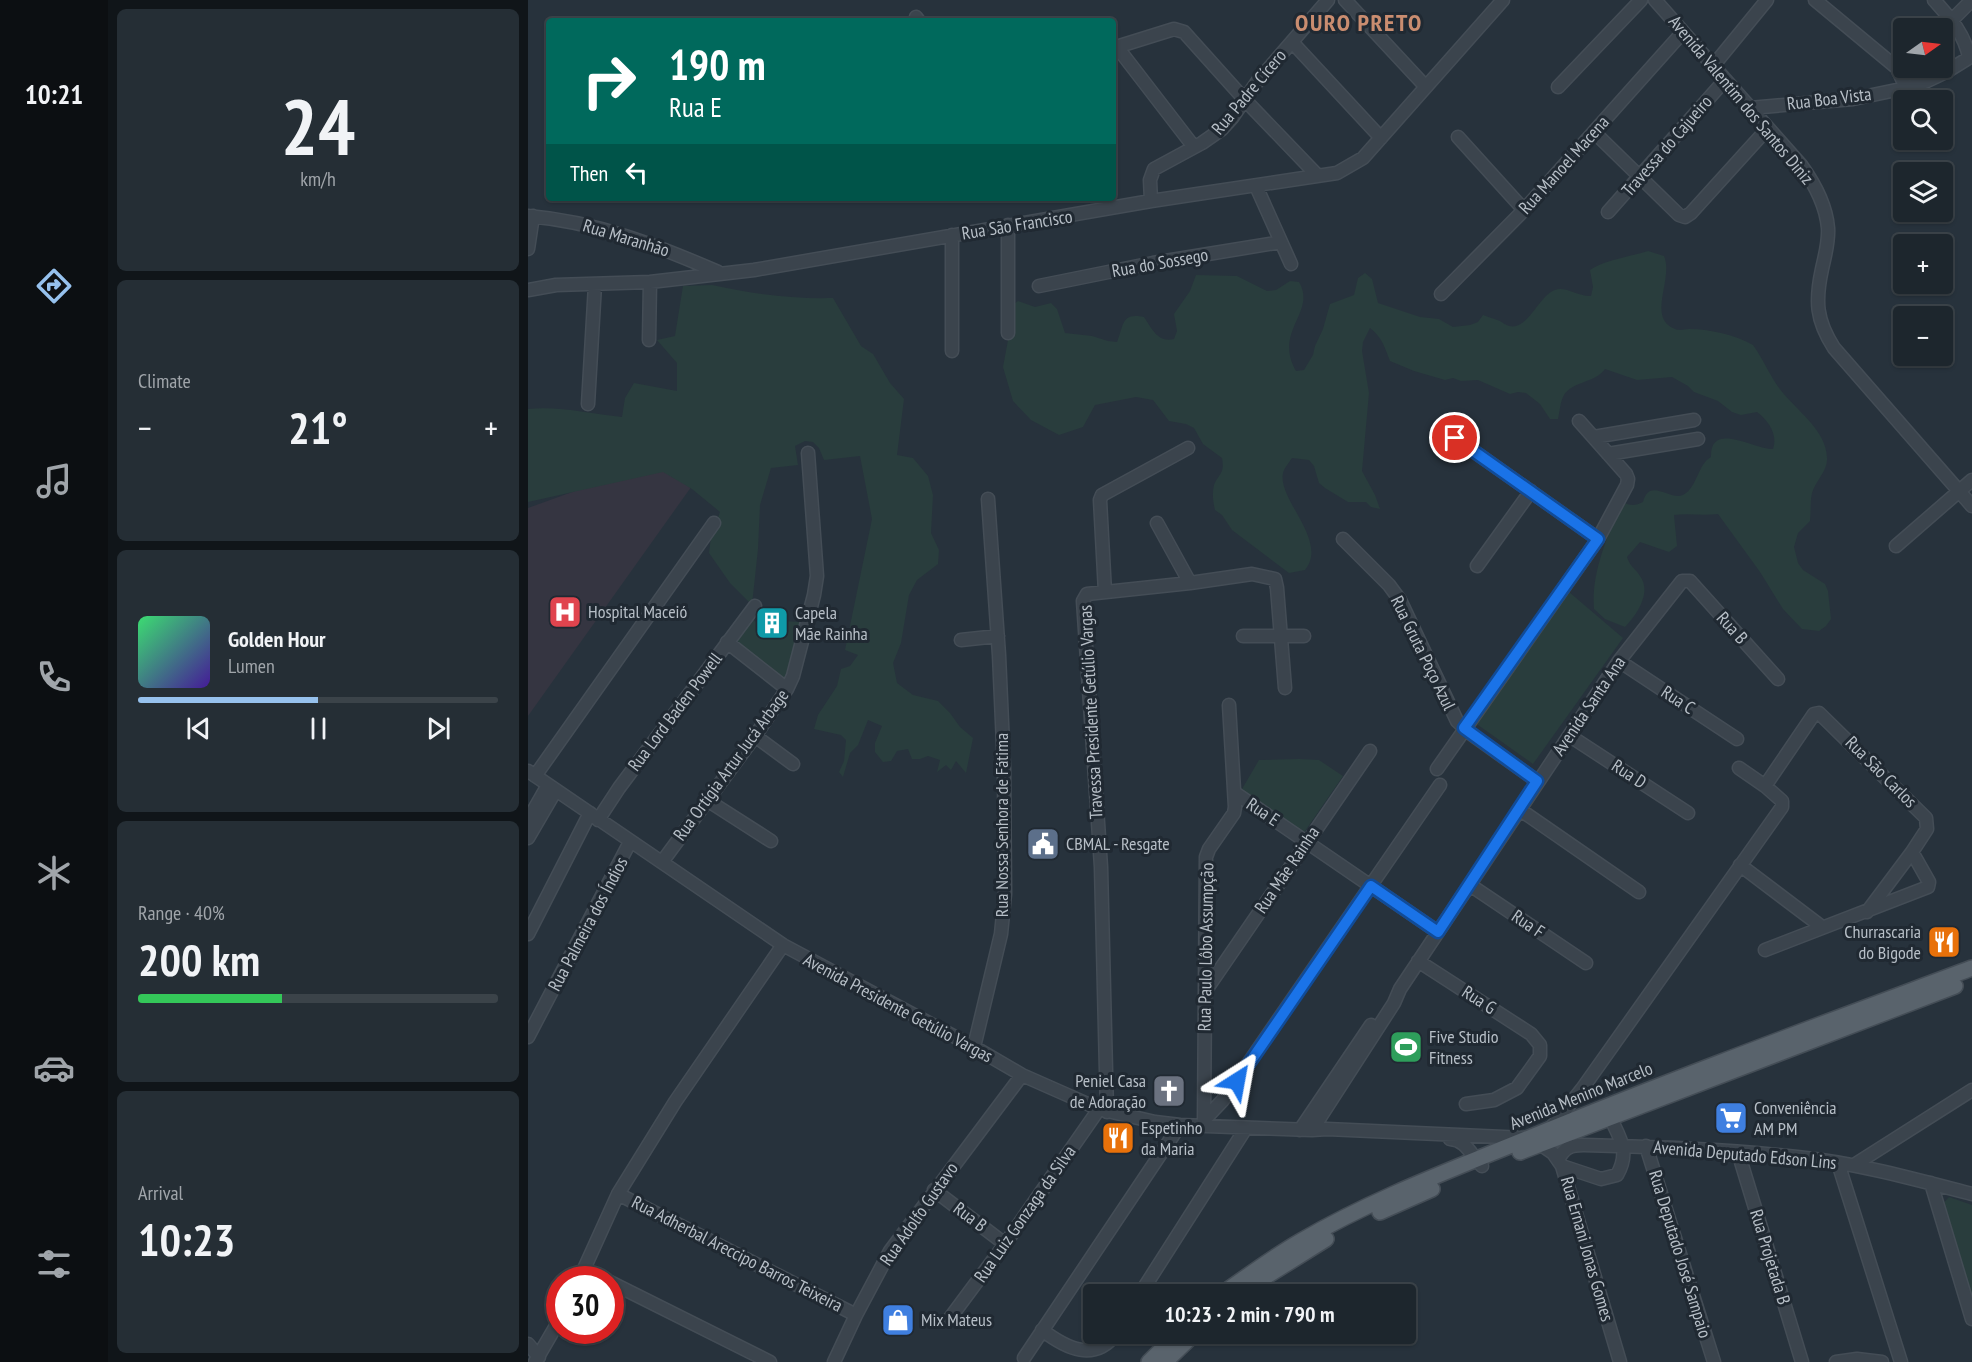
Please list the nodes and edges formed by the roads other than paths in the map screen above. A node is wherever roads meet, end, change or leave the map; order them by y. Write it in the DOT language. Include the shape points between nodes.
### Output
graph roads {
  1 [pos="1328,0"];
  2 [pos="1345,0"];
  3 [pos="1503,0"];
  4 [pos="1641,0"];
  5 [pos="1655,0"];
  6 [pos="1767,0"];
  7 [pos="1815,0"];
  8 [pos="1934,0"];
  9 [pos="1972,0"];
  10 [pos="1950,18"];
  11 [pos="1953,19"];
  12 [pos="1953,21"];
  13 [pos="1683,32"];
  14 [pos="1292,42"];
  15 [pos="1116,47"];
  16 [pos="1116,48"];
  17 [pos="1971,56"];
  18 [pos="1713,66"];
  19 [pos="1725,80"];
  20 [pos="1426,87"];
  21 [pos="1558,87"];
  22 [pos="1906,88"];
  23 [pos="1245,100"];
  24 [pos="1750,108"];
  25 [pos="1768,128"];
  26 [pos="1594,132"];
  27 [pos="1458,137"];
  28 [pos="1381,138"];
  29 [pos="1194,147"];
  30 [pos="1318,176"];
  31 [pos="1641,177"];
  32 [pos="1256,186"];
  33 [pos="1151,201"];
  34 [pos="1524,210"];
  35 [pos="1608,212"];
  36 [pos="531,216"];
  37 [pos="1008,225"];
  38 [pos="952,236"];
  39 [pos="1281,242"];
  40 [pos="528,249"];
  41 [pos="1291,264"];
  42 [pos="720,273"];
  43 [pos="650,282"];
  44 [pos="595,285"];
  45 [pos="1039,286"];
  46 [pos="528,290"];
  47 [pos="1441,294"];
  48 [pos="1008,333"];
  49 [pos="649,340"];
  50 [pos="952,351"];
  51 [pos="588,404"];
  52 [pos="1694,420"];
  53 [pos="1579,421"];
  54 [pos="1594,437"];
  55 [pos="1455,438"];
  56 [pos="1698,439"];
  57 [pos="1188,448"];
  58 [pos="808,453"];
  59 [pos="1608,454"];
  60 [pos="1972,480"];
  61 [pos="1531,491"];
  62 [pos="1960,491"];
  63 [pos="988,500"];
  64 [pos="1972,506"];
  65 [pos="714,523"];
  66 [pos="1157,523"];
  67 [pos="1343,539"];
  68 [pos="1598,539"];
  69 [pos="1896,546"];
  70 [pos="1477,566"];
  71 [pos="1686,580"];
  72 [pos="1190,583"];
  73 [pos="1106,592"];
  74 [pos="754,606"];
  75 [pos="998,636"];
  76 [pos="1243,636"];
  77 [pos="1281,636"];
  78 [pos="1304,636"];
  79 [pos="961,640"];
  80 [pos="727,642"];
  81 [pos="1619,661"];
  82 [pos="1778,679"];
  83 [pos="1286,688"];
  84 [pos="787,689"];
  85 [pos="1229,705"];
  86 [pos="1464,728"];
  87 [pos="755,736"];
  88 [pos="1570,736"];
  89 [pos="1737,738"];
  90 [pos="1370,751"];
  91 [pos="793,764"];
  92 [pos="1740,768"];
  93 [pos="1437,769"];
  94 [pos="531,774"];
  95 [pos="1537,781"];
  96 [pos="1440,785"];
  97 [pos="1765,786"];
  98 [pos="552,788"];
  99 [pos="1235,793"];
  100 [pos="707,800"];
  101 [pos="1519,809"];
  102 [pos="1688,813"];
  103 [pos="594,817"];
  104 [pos="528,820"];
  105 [pos="528,838"];
  106 [pos="771,841"];
  107 [pos="1306,841"];
  108 [pos="630,842"];
  109 [pos="1912,852"];
  110 [pos="662,862"];
  111 [pos="1740,865"];
  112 [pos="1470,885"];
  113 [pos="1371,886"];
  114 [pos="1639,891"];
  115 [pos="1867,912"];
  116 [pos="1822,927"];
  117 [pos="1438,932"];
  118 [pos="528,934"];
  119 [pos="783,945"];
  120 [pos="1765,950"];
  121 [pos="1418,961"];
  122 [pos="1586,963"];
  123 [pos="1972,968"];
  124 [pos="1972,979"];
  125 [pos="1206,990"];
  126 [pos="528,1037"];
  127 [pos="974,1047"];
  128 [pos="1022,1075"];
  129 [pos="1972,1090"];
  130 [pos="1466,1104"];
  131 [pos="1103,1110"];
  132 [pos="1607,1112"];
  133 [pos="1204,1122"];
  134 [pos="1180,1125"];
  135 [pos="1246,1128"];
  136 [pos="1551,1128"];
  137 [pos="1306,1130"];
  138 [pos="1533,1141"];
  139 [pos="1623,1145"];
  140 [pos="1646,1146"];
  141 [pos="1738,1152"];
  142 [pos="1838,1162"];
  143 [pos="1478,1163"];
  144 [pos="1560,1163"];
  145 [pos="1854,1165"];
  146 [pos="1931,1183"];
  147 [pos="934,1190"];
  148 [pos="618,1194"];
  149 [pos="1972,1194"];
  150 [pos="1005,1244"];
  151 [pos="586,1266"];
  152 [pos="1146,1284"];
  153 [pos="1236,1284"];
  154 [pos="1256,1284"];
  155 [pos="624,1289"];
  156 [pos="856,1315"];
  157 [pos="950,1318"];
  158 [pos="1972,1319"];
  159 [pos="1042,1330"];
  160 [pos="528,1344"];
  161 [pos="546,1344"];
  162 [pos="1107,1344"];
  163 [pos="1167,1344"];
  164 [pos="1184,1344"];
  165 [pos="1024,1358"];
  166 [pos="537,1360"];
  167 [pos="770,1362"];
  168 [pos="834,1362"];
  169 [pos="1149,1362"];
  170 [pos="1165,1362"];
  171 [pos="1620,1362"];
  172 [pos="1714,1362"];
  173 [pos="1802,1362"];
  174 [pos="1836,1362"];
  175 [pos="1882,1362"];
  176 [pos="1901,1362"];
  1 -- 14 [label="street, Rua Padre Cícero"];
  2 -- 20 [label="street"];
  3 -- 20 [label="street, Rua São Francisco"];
  4 -- 21 [label="street"];
  5 -- 13 [label="street, Avenida Valentim dos Santos Diniz"];
  6 -- 18 [label="street"];
  7 -- 22 [label="street" via="1897,68"];
  8 -- 10 [label="street"];
  9 -- 11 [label="street"];
  12 -- 17 [label="street"];
  13 -- 18 [label="street, Avenida Valentim dos Santos Diniz"];
  13 -- 26 [label="street, Rua Manoel Macena"];
  14 -- 23 [label="street, Rua Padre Cícero"];
  14 -- 28 [label="street"];
  15 -- 23 [label="street" via="1180,30"];
  16 -- 29 [label="street"];
  17 -- 22 [label="street, Rua Boa Vista"];
  18 -- 19 [label="street, Avenida Valentim dos Santos Diniz"];
  19 -- 24 [label="street, Avenida Valentim dos Santos Diniz"];
  19 -- 31 [label="street, Travessa do Cajueiro"];
  20 -- 28 [label="street, Rua São Francisco"];
  22 -- 24 [label="street, Rua Boa Vista" via="1854,99"];
  23 -- 29 [label="street, Rua Padre Cícero" via="1222,129"];
  23 -- 30 [label="street"];
  24 -- 25 [label="street, Avenida Valentim dos Santos Diniz"];
  25 -- 31 [label="street" via="1685,217"];
  25 -- 62 [label="street, Avenida Valentim dos Santos Diniz" via="1810,178 1825,212 1828,238 1817,308 1823,330 1834,348"];
  26 -- 31 [label="street"];
  26 -- 34 [label="street, Rua Manoel Macena"];
  27 -- 34 [label="street"];
  28 -- 30 [label="street, Rua São Francisco" via="1348,168"];
  29 -- 33 [label="street, Rua Padre Cícero" via="1154,169"];
  30 -- 32 [label="street, Rua São Francisco"];
  31 -- 35 [label="street, Travessa do Cajueiro"];
  32 -- 33 [label="street, Rua São Francisco"];
  32 -- 39 [label="street"];
  33 -- 37 [label="street, Rua São Francisco"];
  34 -- 47 [label="street, Rua Manoel Macena"];
  36 -- 40 [label="street"];
  36 -- 42 [label="street, Rua Maranhão" via="622,234"];
  37 -- 38 [label="street, Rua São Francisco"];
  37 -- 48 [label="street"];
  38 -- 42 [label="street, Rua São Francisco"];
  38 -- 50 [label="street"];
  39 -- 41 [label="street"];
  39 -- 45 [label="street, Rua do Sossego"];
  42 -- 43 [label="street, Rua São Francisco"];
  43 -- 44 [label="street, Rua São Francisco"];
  43 -- 49 [label="street"];
  44 -- 46 [label="street, Rua São Francisco"];
  44 -- 51 [label="street"];
  52 -- 54 [label="street"];
  53 -- 54 [label="street"];
  54 -- 59 [label="street"];
  55 -- 61 [label="street"];
  56 -- 59 [label="street"];
  57 -- 73 [label="street" via="1102,495"];
  58 -- 84 [label="street, Rua Ortígia Artur Jucá Arbage" via="817,576"];
  59 -- 68 [label="street" via="1628,481"];
  60 -- 62 [label="street"];
  61 -- 68 [label="street"];
  61 -- 70 [label="street"];
  62 -- 64 [label="street, Avenida Valentim dos Santos Diniz"];
  62 -- 69 [label="street"];
  63 -- 75 [label="street, Rua Nossa Senhora de Fátima"];
  65 -- 94 [label="street"];
  66 -- 72 [label="street"];
  67 -- 86 [label="street, Rua Gruta Poço Azul" via="1400,600 1450,709"];
  68 -- 86 [label="street"];
  71 -- 81 [label="street, Avenida Santa Ana"];
  71 -- 82 [label="street, Rua B"];
  72 -- 73 [label="street, Travessa Presidente Getúlio Vargas"];
  72 -- 77 [label="street, Travessa Presidente Getúlio Vargas" via="1252,574 1275,579"];
  73 -- 131 [label="street, Travessa Presidente Getúlio Vargas" via="1088,594 1083,601 1101,867"];
  74 -- 80 [label="street, Rua Lord Baden Powell"];
  75 -- 79 [label="street"];
  75 -- 127 [label="street, Rua Nossa Senhora de Fátima" via="1005,894 1001,934"];
  76 -- 77 [label="street"];
  77 -- 78 [label="street"];
  77 -- 83 [label="street"];
  80 -- 84 [label="street"];
  80 -- 103 [label="street, Rua Lord Baden Powell"];
  81 -- 88 [label="street, Avenida Santa Ana"];
  81 -- 89 [label="street, Rua C"];
  84 -- 87 [label="street, Rua Ortígia Artur Jucá Arbage"];
  85 -- 99 [label="street, Rua Paulo Lôbo Assumpção"];
  86 -- 93 [label="street"];
  86 -- 95 [label="street, Rua Gruta Poço Azul"];
  87 -- 91 [label="street"];
  87 -- 100 [label="street, Rua Ortígia Artur Jucá Arbage"];
  88 -- 95 [label="street, Avenida Santa Ana"];
  88 -- 102 [label="street, Rua D"];
  90 -- 107 [label="street, Rua Mãe Rainha"];
  92 -- 97 [label="street"];
  94 -- 98 [label="street, Avenida Presidente Getúlio Vargas"];
  95 -- 101 [label="street, Avenida Santa Ana"];
  96 -- 113 [label="street"];
  97 -- 109 [label="street, Rua São Carlos" via="1819,712 1926,818 1927,829"];
  97 -- 111 [label="street" via="1783,803"];
  98 -- 103 [label="street, Avenida Presidente Getúlio Vargas"];
  98 -- 104 [label="street"];
  98 -- 105 [label="street"];
  99 -- 107 [label="street, Rua E"];
  99 -- 125 [label="street, Rua Paulo Lôbo Assumpção" via="1234,813 1206,857 1202,945"];
  100 -- 106 [label="street"];
  100 -- 110 [label="street, Rua Ortígia Artur Jucá Arbage"];
  101 -- 112 [label="street, Avenida Santa Ana"];
  101 -- 114 [label="street"];
  103 -- 108 [label="street, Avenida Presidente Getúlio Vargas"];
  103 -- 118 [label="street, Rua Lord Baden Powell"];
  107 -- 113 [label="street, Rua E"];
  107 -- 125 [label="street, Rua Mãe Rainha"];
  108 -- 110 [label="street, Avenida Presidente Getúlio Vargas"];
  108 -- 126 [label="street, Rua Palmeira dos Índios"];
  109 -- 115 [label="street, Rua São Carlos"];
  109 -- 115 [label="street" via="1929,885"];
  110 -- 119 [label="street, Avenida Presidente Getúlio Vargas"];
  111 -- 116 [label="street"];
  111 -- 136 [label="street"];
  112 -- 117 [label="street, Avenida Santa Ana"];
  112 -- 122 [label="street, Rua F"];
  113 -- 117 [label="street, Rua E"];
  113 -- 133 [label="street"];
  115 -- 116 [label="street"];
  116 -- 120 [label="street"];
  117 -- 121 [label="street, Avenida Santa Ana"];
  119 -- 127 [label="street, Avenida Presidente Getúlio Vargas"];
  119 -- 148 [label="street" via="675,1102"];
  121 -- 130 [label="street, Rua G" via="1531,1034 1539,1045 1540,1056 1517,1088 1494,1100"];
  121 -- 137 [label="street, Avenida Santa Ana" via="1395,1003"];
  123 -- 132 [label="main road, Avenida Menino Marcelo"];
  124 -- 132 [label="main road, Avenida Menino Marcelo"];
  125 -- 133 [label="street, Rua Paulo Lôbo Assumpção"];
  127 -- 128 [label="street, Avenida Presidente Getúlio Vargas"];
  128 -- 131 [label="street, Avenida Presidente Getúlio Vargas"];
  128 -- 147 [label="street, Rua Adolfo Gustavo"];
  129 -- 145 [label="street"];
  131 -- 134 [label="street, Avenida Presidente Getúlio Vargas"];
  131 -- 150 [label="street, Rua Luiz Gonzaga da Silva"];
  132 -- 136 [label="main road, Avenida Menino Marcelo"];
  132 -- 138 [label="main road, Avenida Menino Marcelo"];
  132 -- 139 [label="street"];
  133 -- 134 [label="street, Avenida Presidente Getúlio Vargas"];
  133 -- 135 [label="street, Avenida Presidente Getúlio Vargas"];
  134 -- 159 [label="street"];
  135 -- 137 [label="street, Avenida Presidente Getúlio Vargas"];
  135 -- 152 [label="street"];
  136 -- 138 [label="main road, Avenida Menino Marcelo"];
  137 -- 138 [label="street, Avenida Presidente Getúlio Vargas"];
  137 -- 143 [label="street, Avenida Presidente Getúlio Vargas" via="1458,1139"];
  138 -- 143 [label="main road, Avenida Menino Marcelo"];
  138 -- 144 [label="street, Rua Ernani Jonas Gomes"];
  139 -- 140 [label="street, Avenida Deputado Edson Lins"];
  139 -- 144 [label="street" via="1573,1145 1565,1149"];
  139 -- 144 [label="street" via="1623,1161 1612,1178 1601,1179"];
  140 -- 141 [label="street, Avenida Deputado Edson Lins"];
  140 -- 172 [label="street, Rua Deputado José Sampaio"];
  141 -- 142 [label="street, Avenida Deputado Edson Lins"];
  141 -- 173 [label="street, Rua Projetada B"];
  142 -- 145 [label="street, Avenida Deputado Edson Lins"];
  142 -- 176 [label="street"];
  143 -- 153 [label="main road, Avenida Menino Marcelo" via="1379,1201 1301,1241"];
  143 -- 154 [label="main road, Avenida Menino Marcelo" via="1359,1221"];
  144 -- 171 [label="street, Rua Ernani Jonas Gomes"];
  145 -- 146 [label="street, Avenida Deputado Edson Lins"];
  146 -- 149 [label="street, Avenida Deputado Edson Lins"];
  146 -- 158 [label="street"];
  147 -- 150 [label="street, Rua B"];
  147 -- 156 [label="street, Rua Adolfo Gustavo" via="890,1251"];
  148 -- 151 [label="street"];
  148 -- 156 [label="street, Rua Adherbal Areccipo Barros Teixeira"];
  150 -- 157 [label="street, Rua Luiz Gonzaga da Silva"];
  155 -- 167 [label="street"];
  156 -- 168 [label="street, Rua Adolfo Gustavo"];
  159 -- 162 [label="street" via="1082,1352"];
  159 -- 165 [label="street"];
  160 -- 166 [label="street"];
  161 -- 166 [label="street"];
  163 -- 169 [label="main road"];
  164 -- 170 [label="main road"];
  174 -- 175 [label="street"];
}
